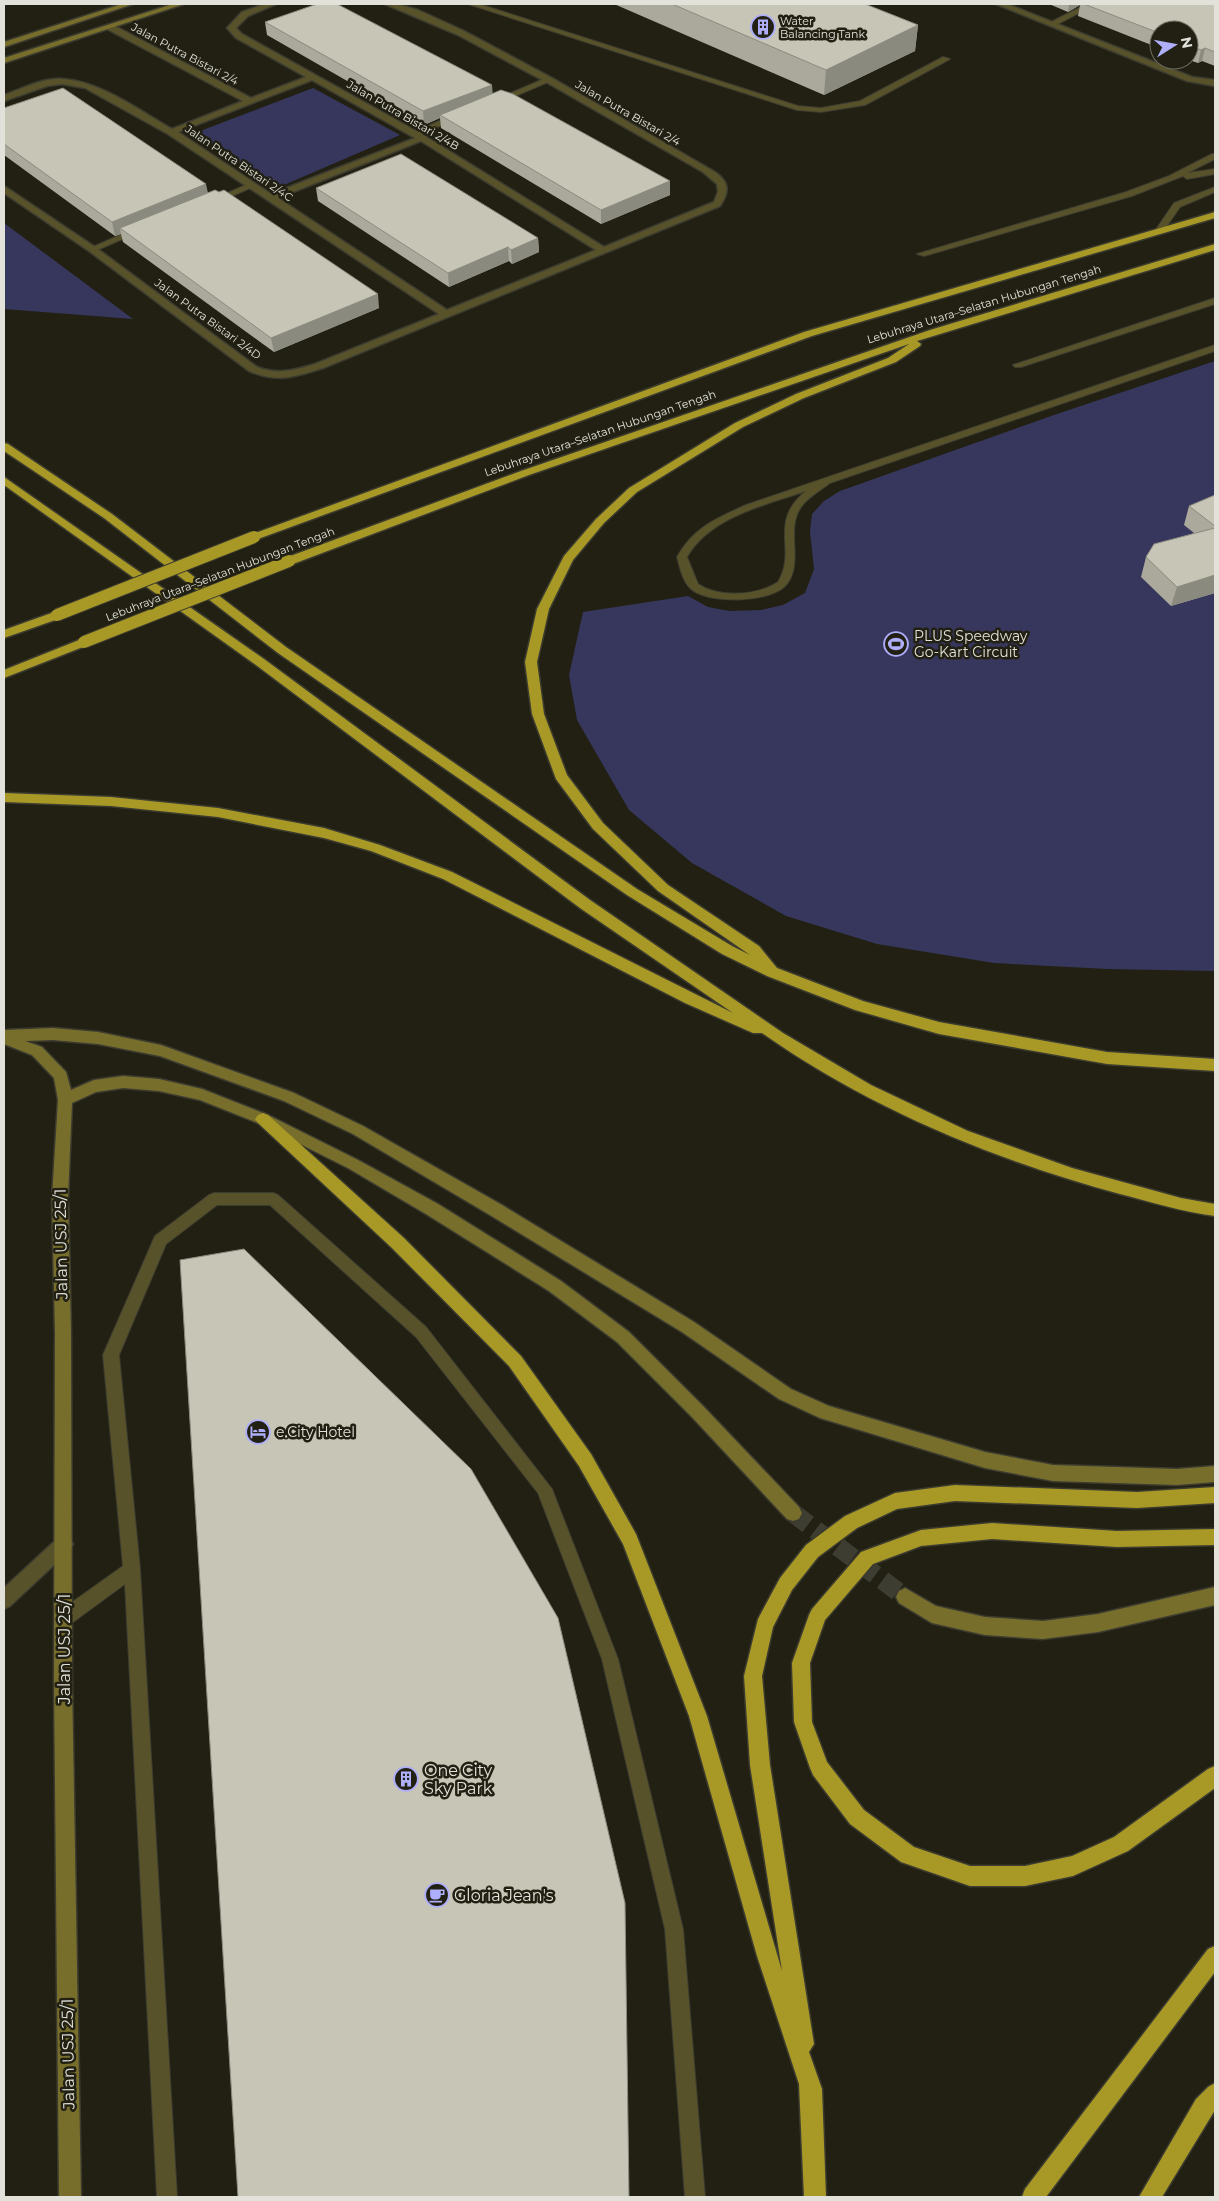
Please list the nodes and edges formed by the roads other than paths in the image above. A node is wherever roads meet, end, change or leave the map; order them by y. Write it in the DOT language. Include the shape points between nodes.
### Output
graph roads {
  1 [pos="129,4"];
  2 [pos="180,4"];
  3 [pos="271,4"];
  4 [pos="390,4"];
  5 [pos="472,4"];
  6 [pos="1000,4"];
  7 [pos="1092,4"];
  8 [pos="1051,24"];
  9 [pos="110,27"];
  10 [pos="4,45"];
  11 [pos="946,59"];
  12 [pos="4,61"];
  13 [pos="313,77"];
  14 [pos="549,80"];
  15 [pos="1215,83"];
  16 [pos="4,98"];
  17 [pos="248,100"];
  18 [pos="486,105"];
  19 [pos="468,112"];
  20 [pos="172,132"];
  21 [pos="418,136"];
  22 [pos="1215,156"];
  23 [pos="1215,172"];
  24 [pos="1172,178"];
  25 [pos="251,186"];
  26 [pos="4,189"];
  27 [pos="1215,190"];
  28 [pos="270,198"];
  29 [pos="207,203"];
  30 [pos="1215,215"];
  31 [pos="145,228"];
  32 [pos="1159,232"];
  33 [pos="1215,247"];
  34 [pos="92,249"];
  35 [pos="604,250"];
  36 [pos="921,254"];
  37 [pos="1215,300"];
  38 [pos="446,314"];
  39 [pos="934,332"];
  40 [pos="1215,348"];
  41 [pos="1018,365"];
  42 [pos="4,446"];
  43 [pos="830,479"];
  44 [pos="4,480"];
  45 [pos="4,634"];
  46 [pos="4,674"];
  47 [pos="4,798"];
  48 [pos="772,972"];
  49 [pos="4,1037"];
  50 [pos="778,1037"];
  51 [pos="1215,1065"];
  52 [pos="65,1100"];
  53 [pos="263,1119"];
  54 [pos="1215,1210"];
  55 [pos="1215,1474"];
  56 [pos="1215,1495"];
  57 [pos="793,1513"];
  58 [pos="1215,1537"];
  59 [pos="64,1544"];
  60 [pos="132,1570"];
  61 [pos="1215,1596"];
  62 [pos="905,1597"];
  63 [pos="4,1600"];
  64 [pos="64,1619"];
  65 [pos="1215,1776"];
  66 [pos="1215,1956"];
  67 [pos="811,2089"];
  68 [pos="1215,2094"];
  69 [pos="70,2197"];
  70 [pos="167,2197"];
  71 [pos="695,2197"];
  72 [pos="815,2197"];
  73 [pos="1032,2197"];
  74 [pos="1150,2197"];
  1 -- 10 [label="street"];
  2 -- 9 [label="street"];
  3 -- 13 [label="street, Jalan Putra Bistari 2/4B" via="245,14 231,28 239,36"];
  4 -- 14 [label="street, Jalan Putra Bistari 2/4" via="437,21"];
  5 -- 11 [label="lane" via="797,108 821,110 862,103"];
  6 -- 8 [label="street"];
  7 -- 8 [label="lane"];
  8 -- 15 [label="street" via="1190,80"];
  9 -- 12 [label="street"];
  9 -- 17 [label="street, Jalan Putra Bistari 2/4"];
  13 -- 17 [label="street"];
  13 -- 21 [label="street, Jalan Putra Bistari 2/4B"];
  14 -- 18 [label="lane"];
  14 -- 35 [label="street, Jalan Putra Bistari 2/4" via="706,170 716,177 724,190 717,204"];
  16 -- 20 [label="street, Jalan Putra Bistari 2/4C" via="45,84 75,82"];
  17 -- 20 [label="street"];
  19 -- 21 [label="lane"];
  20 -- 25 [label="street, Jalan Putra Bistari 2/4C"];
  21 -- 28 [label="street"];
  21 -- 35 [label="street, Jalan Putra Bistari 2/4B"];
  22 -- 24 [label="lane"];
  23 -- 24 [label="lane"];
  24 -- 36 [label="lane" via="1129,194"];
  25 -- 28 [label="street, Jalan Putra Bistari 2/4C"];
  25 -- 29 [label="lane"];
  26 -- 34 [label="street, Jalan Putra Bistari 2/4D"];
  27 -- 32 [label="lane" via="1178,205"];
  28 -- 38 [label="street, Jalan Putra Bistari 2/4C"];
  30 -- 32 [label="highway, Lebuhraya Utara–Selatan Hubungan Tengah"];
  31 -- 34 [label="lane"];
  32 -- 45 [label="highway, Lebuhraya Utara–Selatan Hubungan Tengah, bridge" via="808,334 254,537"];
  33 -- 39 [label="highway, Lebuhraya Utara–Selatan Hubungan Tengah"];
  34 -- 38 [label="street, Jalan Putra Bistari 2/4D" via="253,369 268,375 296,373 319,366"];
  35 -- 38 [label="street, Jalan Putra Bistari 2/4D"];
  37 -- 41 [label="lane"];
  39 -- 46 [label="highway, Lebuhraya Utara–Selatan Hubungan Tengah, bridge" via="525,473 289,561"];
  39 -- 48 [label="highway" via="892,360 800,396 739,425 633,490 600,521 568,559 543,609 531,662 538,714 561,776 598,826 663,888 754,950"];
  40 -- 43 [label="lane"];
  42 -- 48 [label="highway" via="108,516 282,650 632,892 728,950"];
  43 -- 43 [label="lane" via="795,509 790,521 788,572 781,585 764,593 741,597 713,594 695,587 682,557 690,543 713,524 750,507"];
  44 -- 50 [label="highway" via="260,662 586,904"];
  47 -- 50 [label="highway" via="71,798 201,810 253,818 372,848 427,866 735,1021"];
  48 -- 51 [label="highway" via="860,1006 940,1028 1107,1058"];
  49 -- 52 [label="street, Jalan USJ 25/1" via="37,1050 60,1076"];
  49 -- 55 [label="street" via="71,1035 161,1051 289,1097 358,1130 496,1210 679,1322 785,1394 826,1413 985,1460 1052,1473 1176,1477"];
  50 -- 54 [label="highway" via="866,1089 963,1135 1070,1174"];
  52 -- 53 [label="street" via="94,1086 123,1082 152,1084 202,1095"];
  52 -- 59 [label="street, Jalan USJ 25/1" via="60,1198"];
  53 -- 57 [label="street" via="353,1164 432,1209 555,1286 623,1337"];
  53 -- 67 [label="highway" via="398,1243 514,1361 585,1460 630,1540 698,1716 767,1956"];
  56 -- 67 [label="highway" via="1138,1500 955,1493 895,1501 850,1522 812,1551 786,1584 764,1625 753,1676 760,1765"];
  58 -- 65 [label="highway" via="1117,1539 992,1531 922,1538 866,1558 818,1615 801,1663 803,1722 820,1768 857,1817 908,1855 970,1876 1024,1876 1073,1866 1121,1844"];
  59 -- 63 [label="street"];
  59 -- 64 [label="street, Jalan USJ 25/1"];
  60 -- 64 [label="lane"];
  60 -- 70 [label="lane"];
  60 -- 71 [label="lane" via="111,1355 160,1240 214,1199 273,1199 421,1332 544,1489 610,1659 674,1929"];
  61 -- 62 [label="street" via="1098,1623 1042,1630 984,1626 932,1614"];
  64 -- 69 [label="street, Jalan USJ 25/1"];
  66 -- 73 [label="highway"];
  67 -- 72 [label="highway"];
  68 -- 74 [label="highway"];
}
